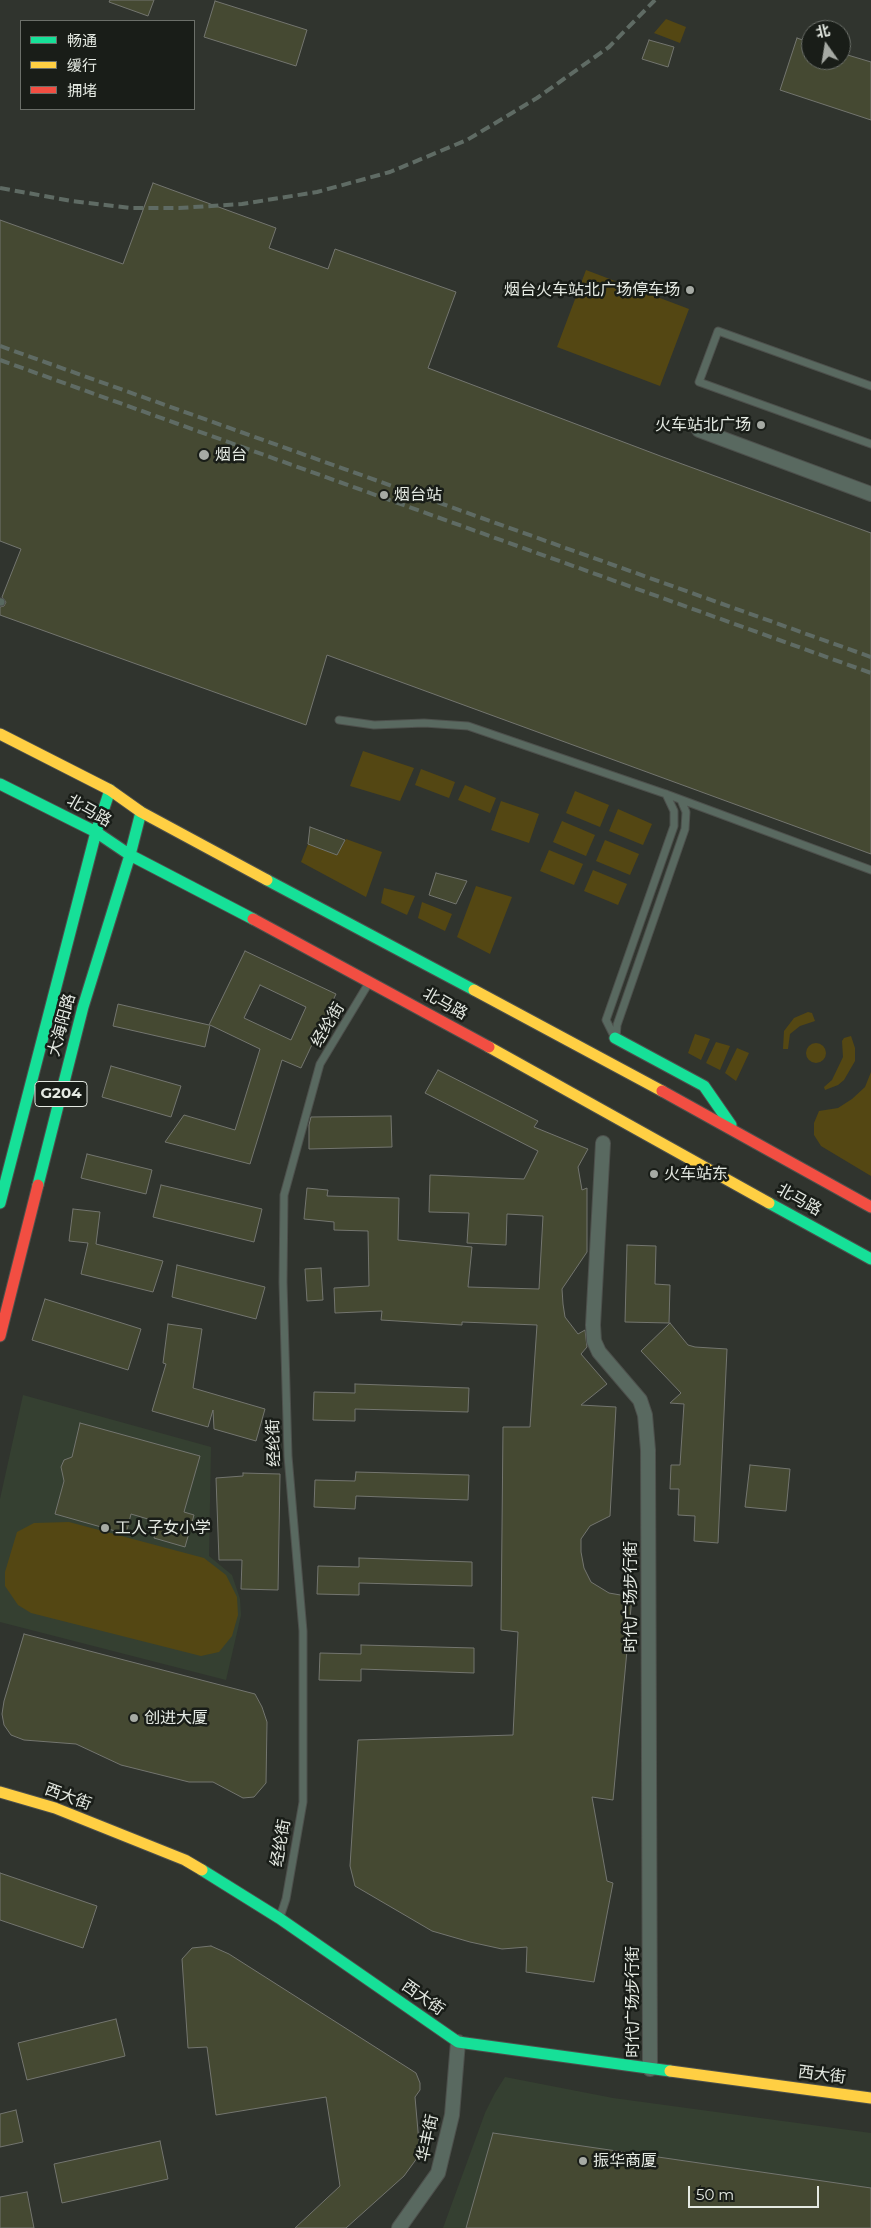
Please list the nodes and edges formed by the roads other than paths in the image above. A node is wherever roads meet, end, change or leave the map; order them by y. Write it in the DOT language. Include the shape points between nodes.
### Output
graph roads {
  1 [pos="871,386"];
  2 [pos="699,430"];
  3 [pos="871,444"];
  4 [pos="871,494"];
  5 [pos="339,720"];
  6 [pos="0,734"];
  7 [pos="0,784"];
  8 [pos="110,790"];
  9 [pos="666,794"];
  10 [pos="681,800"];
  11 [pos="141,812"];
  12 [pos="96,832"];
  13 [pos="130,855"];
  14 [pos="871,870"];
  15 [pos="370,981"];
  16 [pos="616,1038"];
  17 [pos="733,1129"];
  18 [pos="603,1143"];
  19 [pos="0,1203"];
  20 [pos="871,1207"];
  21 [pos="871,1258"];
  22 [pos="0,1336"];
  23 [pos="0,1792"];
  24 [pos="279,1918"];
  25 [pos="458,2042"];
  26 [pos="650,2069"];
  27 [pos="871,2098"];
  28 [pos="399,2228"];
  1 -- 3 [label="lane" via="718,330 700,382"];
  2 -- 4 [label="street"];
  5 -- 9 [label="lane" via="374,725 424,723 468,726"];
  6 -- 8 [label="main road, 北马路"];
  7 -- 12 [label="main road, 北马路"];
  8 -- 11 [label="main road, 北马路"];
  8 -- 12 [label="main road, 大海阳路"];
  9 -- 10 [label="lane"];
  9 -- 16 [label="lane" via="674,811 674,826 606,1020"];
  10 -- 14 [label="lane"];
  10 -- 16 [label="lane" via="686,812 685,829 617,1025"];
  11 -- 13 [label="main road, 大海阳路"];
  11 -- 17 [label="main road, 北马路"];
  12 -- 13 [label="main road, 北马路"];
  12 -- 19 [label="main road, 大海阳路 / G204"];
  13 -- 15 [label="main road, 北马路"];
  13 -- 22 [label="main road, 大海阳路 / G204" via="83,1007"];
  15 -- 21 [label="main road, 北马路"];
  15 -- 24 [label="lane, 经纶街" via="320,1064 284,1195 288,1456 303,1631 303,1802 286,1899"];
  16 -- 17 [label="main road" via="704,1086"];
  17 -- 20 [label="main road, 北马路"];
  18 -- 26 [label="street, 时代广场步行街" via="594,1341 599,1352 640,1400 648,1450"];
  23 -- 24 [label="main road, 西大街" via="55,1808 185,1860"];
  24 -- 25 [label="main road, 西大街"];
  25 -- 26 [label="main road, 西大街"];
  25 -- 28 [label="street, 华丰街" via="452,2115 438,2173"];
  26 -- 27 [label="main road, 西大街"];
}
